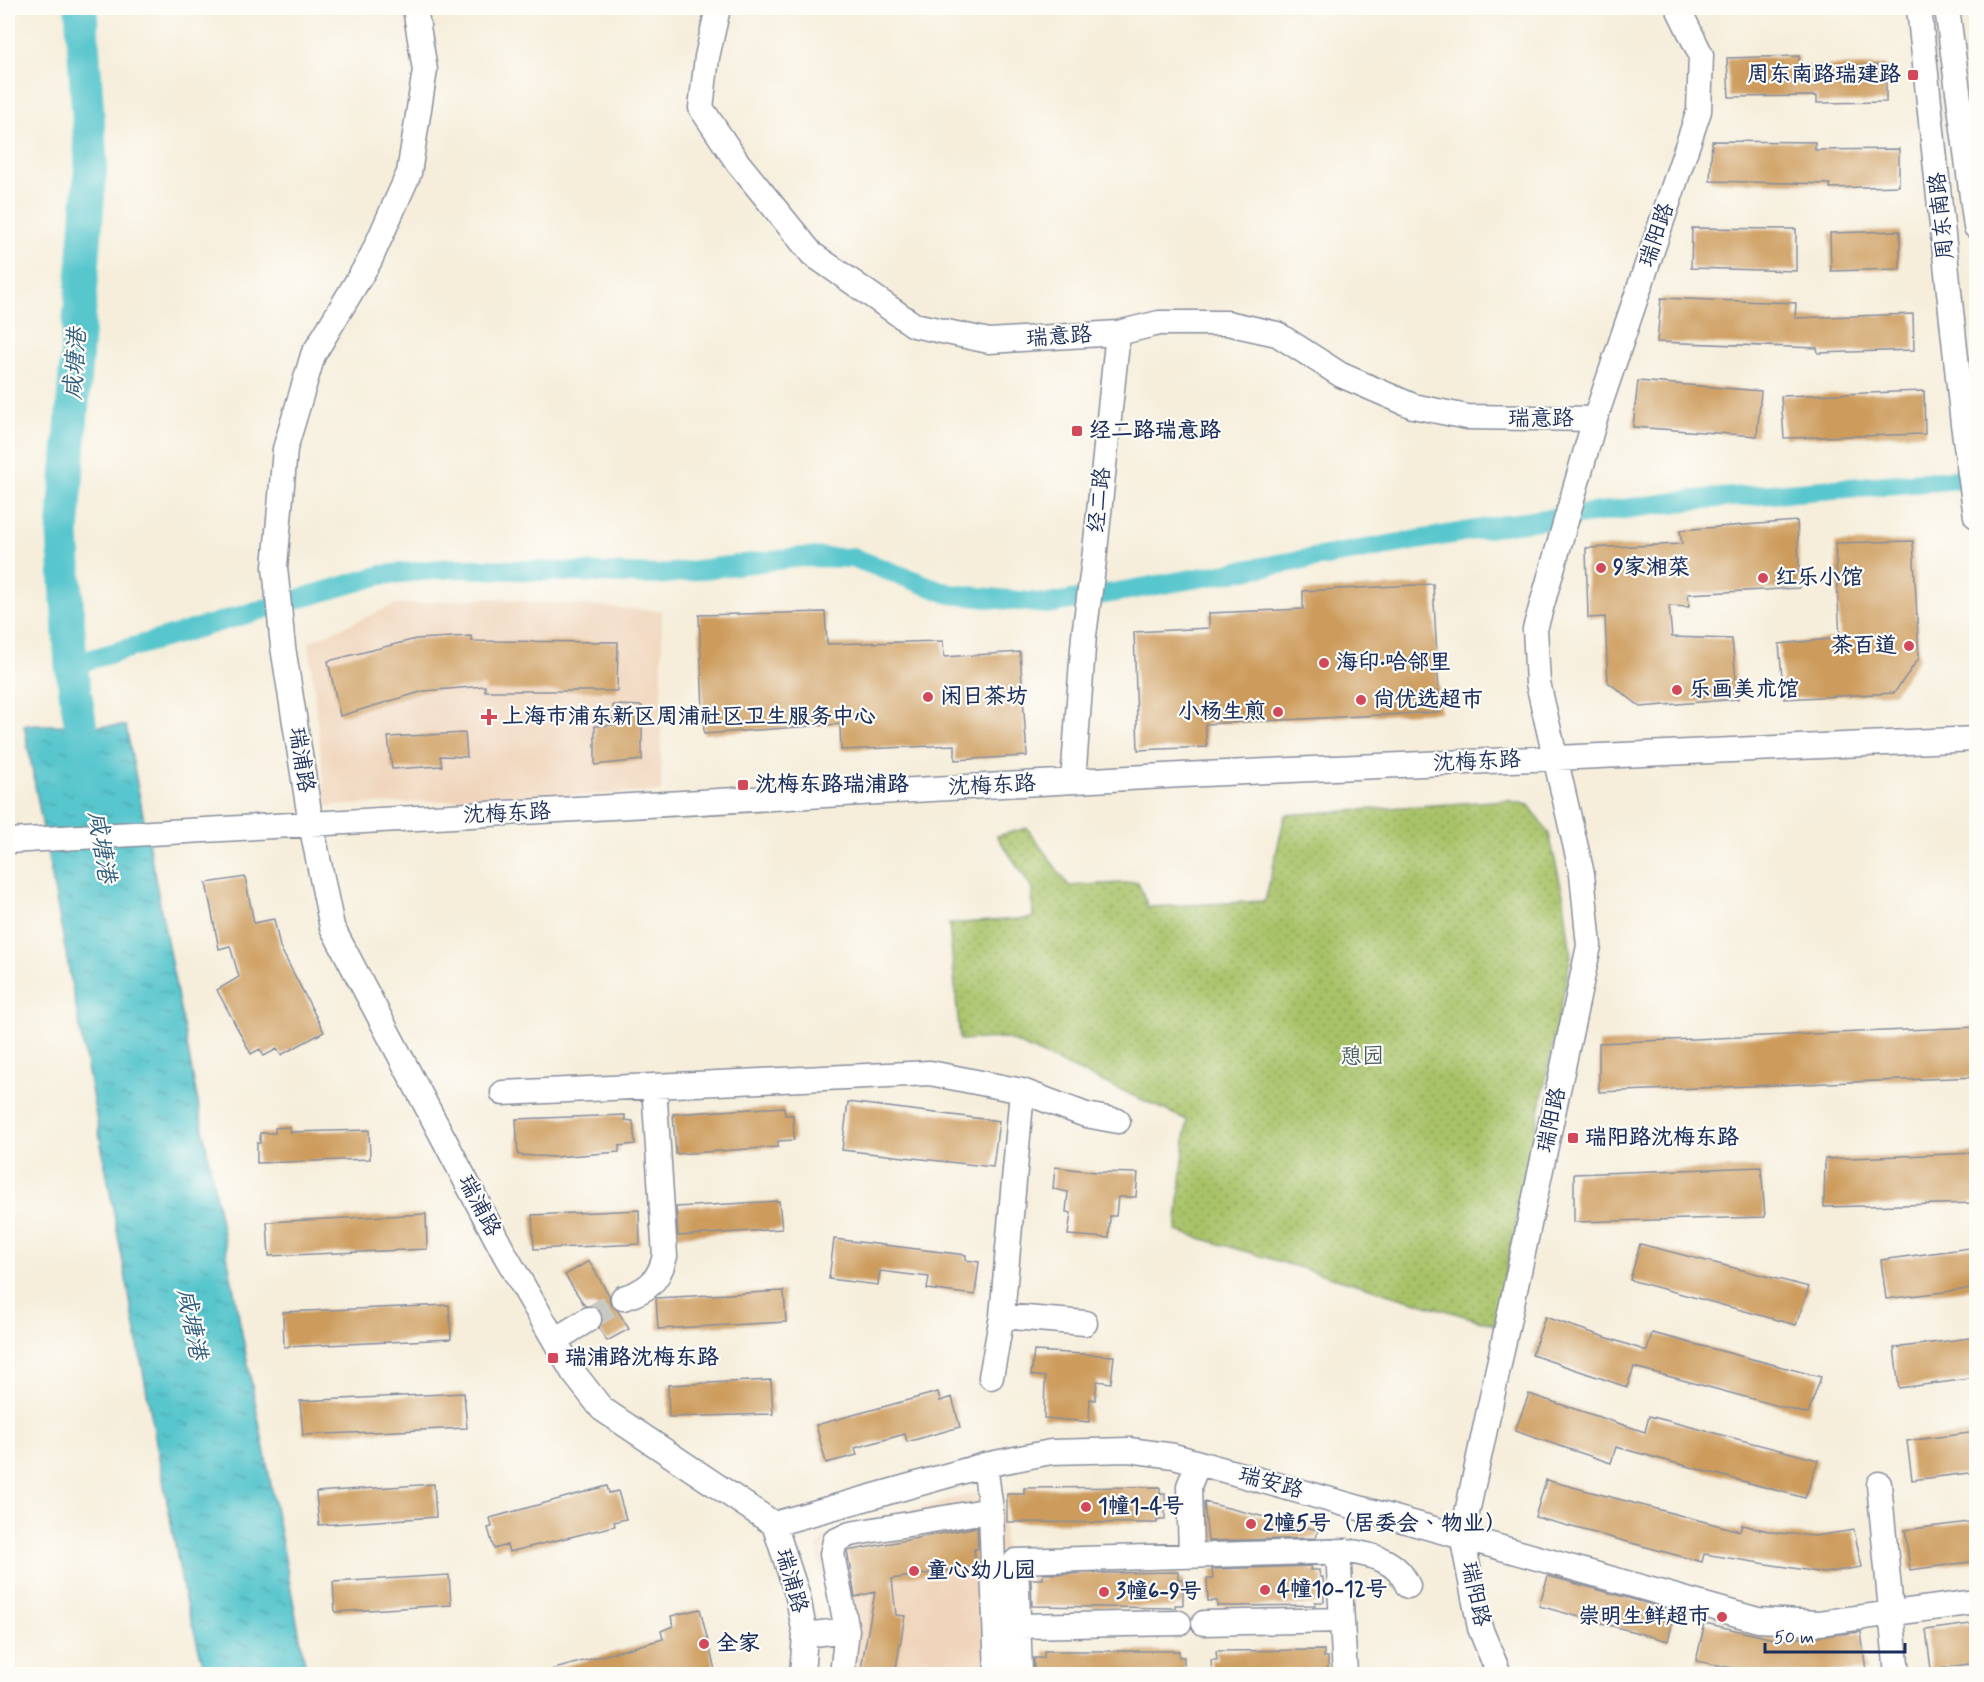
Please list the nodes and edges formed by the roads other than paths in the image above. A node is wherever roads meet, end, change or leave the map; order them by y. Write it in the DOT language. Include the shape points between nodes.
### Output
graph roads {
  1 [pos="415,8"];
  2 [pos="718,8"];
  3 [pos="1678,8"];
  4 [pos="1919,8"];
  5 [pos="1947,8"];
  6 [pos="1977,227"];
  7 [pos="1118,333"];
  8 [pos="1595,419"];
  9 [pos="1977,516"];
  10 [pos="1977,739"];
  11 [pos="1554,759"];
  12 [pos="1073,782"];
  13 [pos="311,824"];
  14 [pos="8,841"];
  15 [pos="654,1086"];
  16 [pos="1022,1091"];
  17 [pos="503,1093"];
  18 [pos="1118,1121"];
  19 [pos="622,1298"];
  20 [pos="1002,1316"];
  21 [pos="589,1319"];
  22 [pos="1085,1323"];
  23 [pos="555,1340"];
  24 [pos="991,1377"];
  25 [pos="1198,1463"];
  26 [pos="985,1465"];
  27 [pos="1879,1484"];
  28 [pos="991,1510"];
  29 [pos="774,1524"];
  30 [pos="1462,1536"];
  31 [pos="1338,1551"];
  32 [pos="1191,1555"];
  33 [pos="1408,1586"];
  34 [pos="1977,1602"];
  35 [pos="1890,1614"];
  36 [pos="1341,1620"];
  37 [pos="1179,1623"];
  38 [pos="1204,1623"];
  39 [pos="1018,1626"];
  40 [pos="847,1630"];
  41 [pos="805,1635"];
  42 [pos="802,1674"];
  43 [pos="842,1674"];
  44 [pos="997,1674"];
  45 [pos="1020,1674"];
  46 [pos="1345,1674"];
  47 [pos="1499,1674"];
  48 [pos="1897,1674"];
  1 -- 13 [label="street, 瑞浦路" via="425,70 409,173 370,260 313,355 285,449 275,567 283,647"];
  2 -- 7 [label="street, 瑞意路" via="701,108 738,163 812,254 914,325 989,341"];
  3 -- 8 [label="street, 瑞阳路" via="1701,55 1699,111"];
  4 -- 9 [label="street, 周东南路" via="1963,424"];
  5 -- 6 [label="street"];
  7 -- 8 [label="street, 瑞意路" via="1159,323 1227,323 1277,334 1341,375 1413,406 1467,417"];
  7 -- 12 [label="street, 经二路" via="1084,634"];
  8 -- 11 [label="street, 瑞阳路" via="1535,629 1538,683"];
  10 -- 11 [label="street, 沈梅东路"];
  11 -- 12 [label="street, 沈梅东路"];
  11 -- 30 [label="street, 瑞阳路" via="1582,874 1589,946"];
  12 -- 13 [label="street, 沈梅东路"];
  13 -- 14 [label="street, 沈梅东路"];
  13 -- 23 [label="street, 瑞浦路" via="332,927 504,1252"];
  15 -- 16 [label="street" via="930,1073"];
  15 -- 17 [label="street"];
  15 -- 19 [label="street" via="665,1256 662,1268 642,1292"];
  16 -- 18 [label="street" via="1086,1115"];
  16 -- 20 [label="street"];
  20 -- 22 [label="street"];
  20 -- 24 [label="street"];
  21 -- 23 [label="street"];
  23 -- 29 [label="street, 瑞浦路" via="573,1372 602,1409"];
  25 -- 26 [label="street, 瑞安路" via="1152,1453 1095,1449 1051,1452"];
  25 -- 30 [label="street, 瑞安路"];
  25 -- 32 [label="street" via="1189,1486"];
  26 -- 28 [label="street"];
  26 -- 29 [label="street, 瑞安路"];
  27 -- 35 [label="street"];
  28 -- 40 [label="street" via="850,1534 835,1541 832,1554"];
  28 -- 44 [label="street"];
  29 -- 41 [label="street, 瑞浦路" via="798,1597"];
  30 -- 35 [label="street, 瑞安路" via="1758,1620 1819,1623"];
  30 -- 47 [label="street, 瑞阳路" via="1480,1628"];
  31 -- 32 [label="street"];
  31 -- 33 [label="street" via="1366,1554 1389,1563 1402,1573"];
  31 -- 36 [label="street"];
  32 -- 39 [label="street" via="1016,1561"];
  34 -- 35 [label="street, 瑞安路"];
  35 -- 48 [label="street"];
  36 -- 38 [label="street"];
  36 -- 46 [label="street"];
  37 -- 39 [label="street"];
  39 -- 45 [label="street"];
  40 -- 41 [label="street"];
  40 -- 43 [label="street"];
  41 -- 42 [label="street, 瑞浦路"];
}
